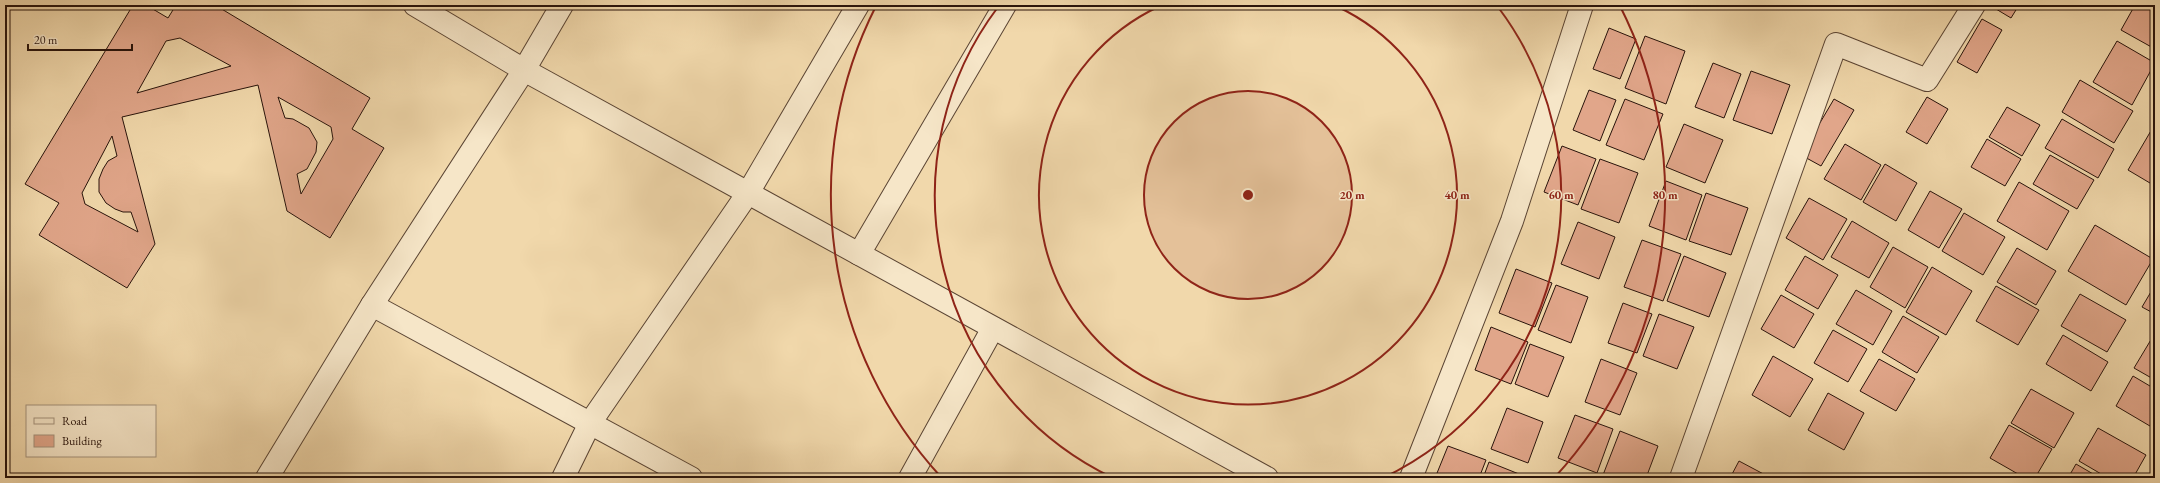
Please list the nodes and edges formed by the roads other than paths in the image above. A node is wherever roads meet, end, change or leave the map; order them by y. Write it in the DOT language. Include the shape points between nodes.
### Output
graph roads {
  1 [pos="415,5"];
  2 [pos="562,5"];
  3 [pos="858,5"];
  4 [pos="1582,5"];
  5 [pos="1974,5"];
  6 [pos="998,8"];
  7 [pos="524,70"];
  8 [pos="748,193"];
  9 [pos="859,254"];
  10 [pos="372,305"];
  11 [pos="993,328"];
  12 [pos="590,423"];
  13 [pos="267,478"];
  14 [pos="563,478"];
  15 [pos="691,478"];
  16 [pos="910,478"];
  17 [pos="1267,478"];
  18 [pos="1411,478"];
  19 [pos="1681,478"];
  1 -- 7 [label="street"];
  2 -- 7 [label="street"];
  3 -- 8 [label="street"];
  4 -- 18 [label="street" via="1512,221"];
  5 -- 19 [label="street" via="1927,80 1836,44"];
  6 -- 9 [label="street"];
  7 -- 8 [label="street"];
  7 -- 10 [label="street"];
  8 -- 9 [label="street"];
  8 -- 12 [label="street"];
  9 -- 11 [label="street"];
  10 -- 12 [label="street"];
  10 -- 13 [label="street"];
  11 -- 16 [label="street"];
  11 -- 17 [label="street"];
  12 -- 14 [label="street"];
  12 -- 15 [label="street"];
}
